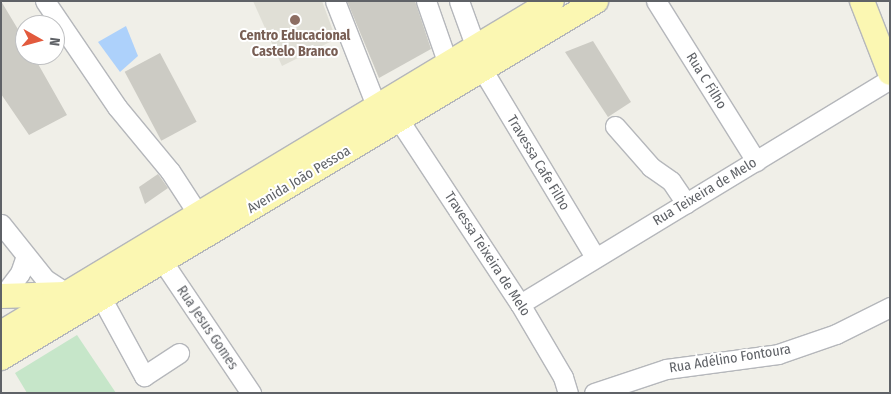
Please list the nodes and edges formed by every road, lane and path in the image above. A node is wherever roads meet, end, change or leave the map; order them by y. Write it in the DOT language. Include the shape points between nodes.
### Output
graph roads {
  1 [pos="44,1"];
  2 [pos="335,1"];
  3 [pos="426,1"];
  4 [pos="459,1"];
  5 [pos="596,1"];
  6 [pos="656,1"];
  7 [pos="862,1"];
  8 [pos="538,5"];
  9 [pos="479,58"];
  10 [pos="448,64"];
  11 [pos="890,74"];
  12 [pos="890,79"];
  13 [pos="377,108"];
  14 [pos="399,120"];
  15 [pos="615,126"];
  16 [pos="756,162"];
  17 [pos="686,203"];
  18 [pos="198,214"];
  19 [pos="1,224"];
  20 [pos="26,256"];
  21 [pos="595,257"];
  22 [pos="163,262"];
  23 [pos="3,294"];
  24 [pos="68,294"];
  25 [pos="102,298"];
  26 [pos="520,304"];
  27 [pos="890,307"];
  28 [pos="1,333"];
  29 [pos="179,353"];
  30 [pos="1,358"];
  31 [pos="251,393"];
  32 [pos="568,393"];
  33 [pos="594,393"];
  1 -- 18 [label="street" via="117,107 170,171"];
  2 -- 13 [label="street"];
  3 -- 10 [label="street"];
  4 -- 9 [label="street, Travessa Cafe Filho"];
  5 -- 9 [label="main road, Avenida João Pessoa"];
  6 -- 16 [label="street, Rua C Filho"];
  7 -- 11 [label="main road"];
  8 -- 9 [label="main road, Avenida João Pessoa"];
  9 -- 10 [label="main road, Avenida João Pessoa"];
  9 -- 14 [label="main road, Avenida João Pessoa"];
  9 -- 21 [label="street, Travessa Cafe Filho"];
  10 -- 13 [label="main road, Avenida João Pessoa"];
  12 -- 16 [label="street, Rua Teixeira de Melo"];
  13 -- 18 [label="main road, Avenida João Pessoa"];
  14 -- 22 [label="main road, Avenida João Pessoa"];
  14 -- 26 [label="street, Travessa Teixeira de Melo"];
  15 -- 17 [label="street" via="651,167 671,181"];
  16 -- 17 [label="street, Rua Teixeira de Melo"];
  17 -- 21 [label="street, Rua Teixeira de Melo"];
  18 -- 24 [label="main road, Avenida João Pessoa"];
  19 -- 20 [label="street"];
  20 -- 23 [label="street" via="20,273"];
  20 -- 24 [label="street" via="52,286"];
  21 -- 26 [label="street, Rua Teixeira de Melo"];
  22 -- 25 [label="main road, Avenida João Pessoa"];
  22 -- 31 [label="street, Rua Jesus Gomes"];
  23 -- 24 [label="main road"];
  24 -- 28 [label="main road, Avenida João Pessoa"];
  25 -- 29 [label="street" via="144,376"];
  25 -- 30 [label="main road, Avenida João Pessoa"];
  26 -- 32 [label="street, Travessa Teixeira de Melo" via="563,377"];
  27 -- 33 [label="street, Rua Adélino Fontoura" via="836,334 778,354 666,369"];
}
